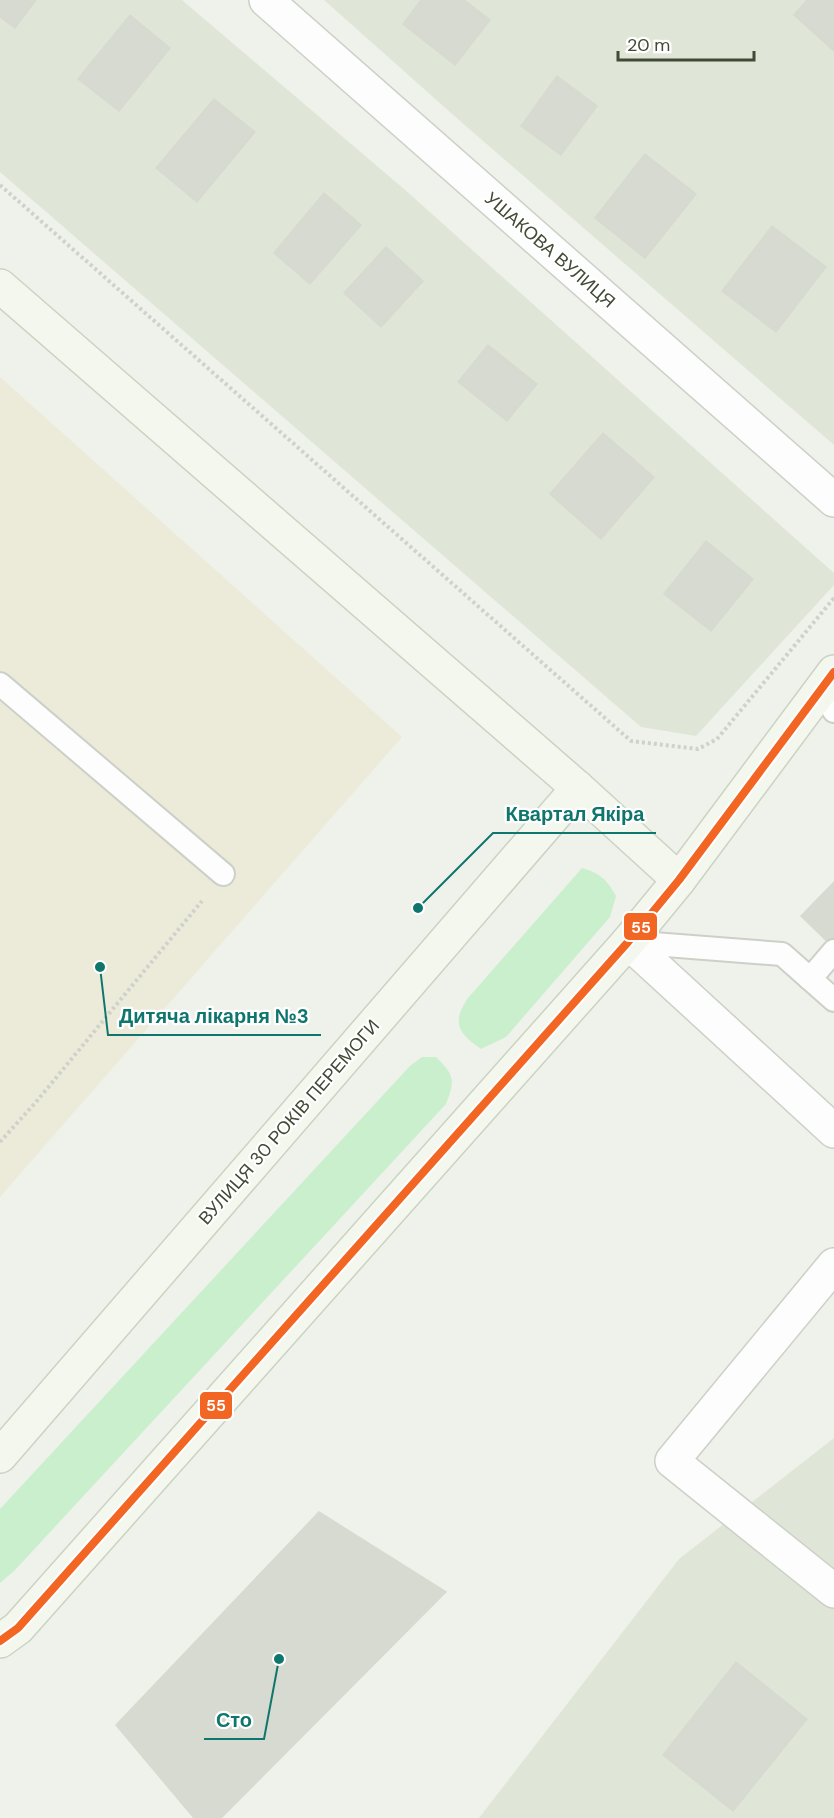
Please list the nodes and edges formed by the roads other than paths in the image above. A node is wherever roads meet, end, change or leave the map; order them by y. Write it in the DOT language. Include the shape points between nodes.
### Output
graph roads {
  1 [pos="266,0"];
  2 [pos="0,286"];
  3 [pos="834,500"];
  4 [pos="0,684"];
  5 [pos="830,691"];
  6 [pos="578,788"];
  7 [pos="224,874"];
  8 [pos="679,880"];
  9 [pos="628,942"];
  10 [pos="834,951"];
  11 [pos="810,979"];
  12 [pos="834,1000"];
  13 [pos="834,1131"];
  14 [pos="834,1265"];
  15 [pos="0,1456"];
  16 [pos="834,1591"];
  17 [pos="0,1641"];
  1 -- 3 [label="street, УШАКОВА ВУЛИЦЯ"];
  2 -- 6 [label="street"];
  4 -- 7 [label="lane"];
  5 -- 8 [label="street"];
  6 -- 8 [label="street"];
  6 -- 15 [label="street, ВУЛИЦЯ 30 РОКІВ ПЕРЕМОГИ"];
  8 -- 9 [label="street"];
  9 -- 11 [label="lane" via="782,954"];
  9 -- 13 [label="street"];
  9 -- 17 [label="street" via="18,1628"];
  10 -- 11 [label="lane"];
  11 -- 12 [label="lane"];
  14 -- 16 [label="street" via="672,1461"];
}
